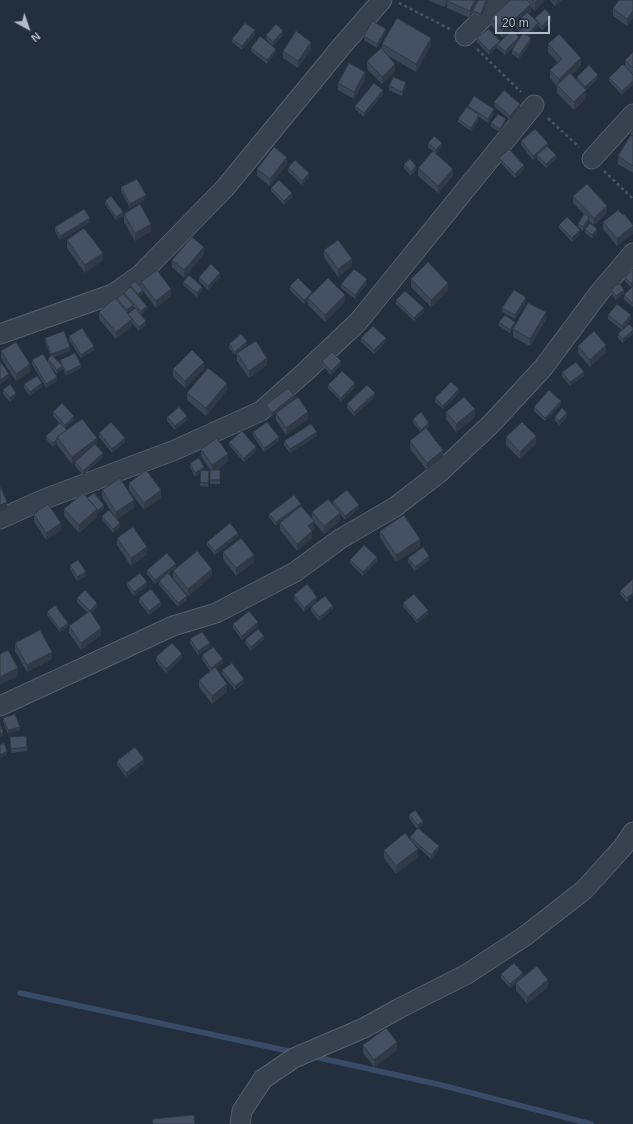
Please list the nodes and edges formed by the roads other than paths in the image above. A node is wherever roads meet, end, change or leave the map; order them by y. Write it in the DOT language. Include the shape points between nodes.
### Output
graph roads {
  1 [pos="382,0"];
  2 [pos="501,0"];
  3 [pos="465,36"];
  4 [pos="534,105"];
  5 [pos="633,114"];
  6 [pos="592,159"];
  7 [pos="633,253"];
  8 [pos="0,334"];
  9 [pos="0,519"];
  10 [pos="0,706"];
  11 [pos="633,832"];
  12 [pos="240,1124"];
  1 -- 8 [label="street" via="225,188 140,275 113,294"];
  2 -- 3 [label="street"];
  4 -- 9 [label="street" via="358,322 261,411 175,450 42,500"];
  5 -- 6 [label="street"];
  7 -- 10 [label="street" via="599,293 543,368 492,423 439,473 395,507 340,539 296,572 216,613 173,626"];
  11 -- 12 [label="street" via="623,847 584,890 526,936 467,974 364,1028 294,1058 263,1079 242,1111"];
}
